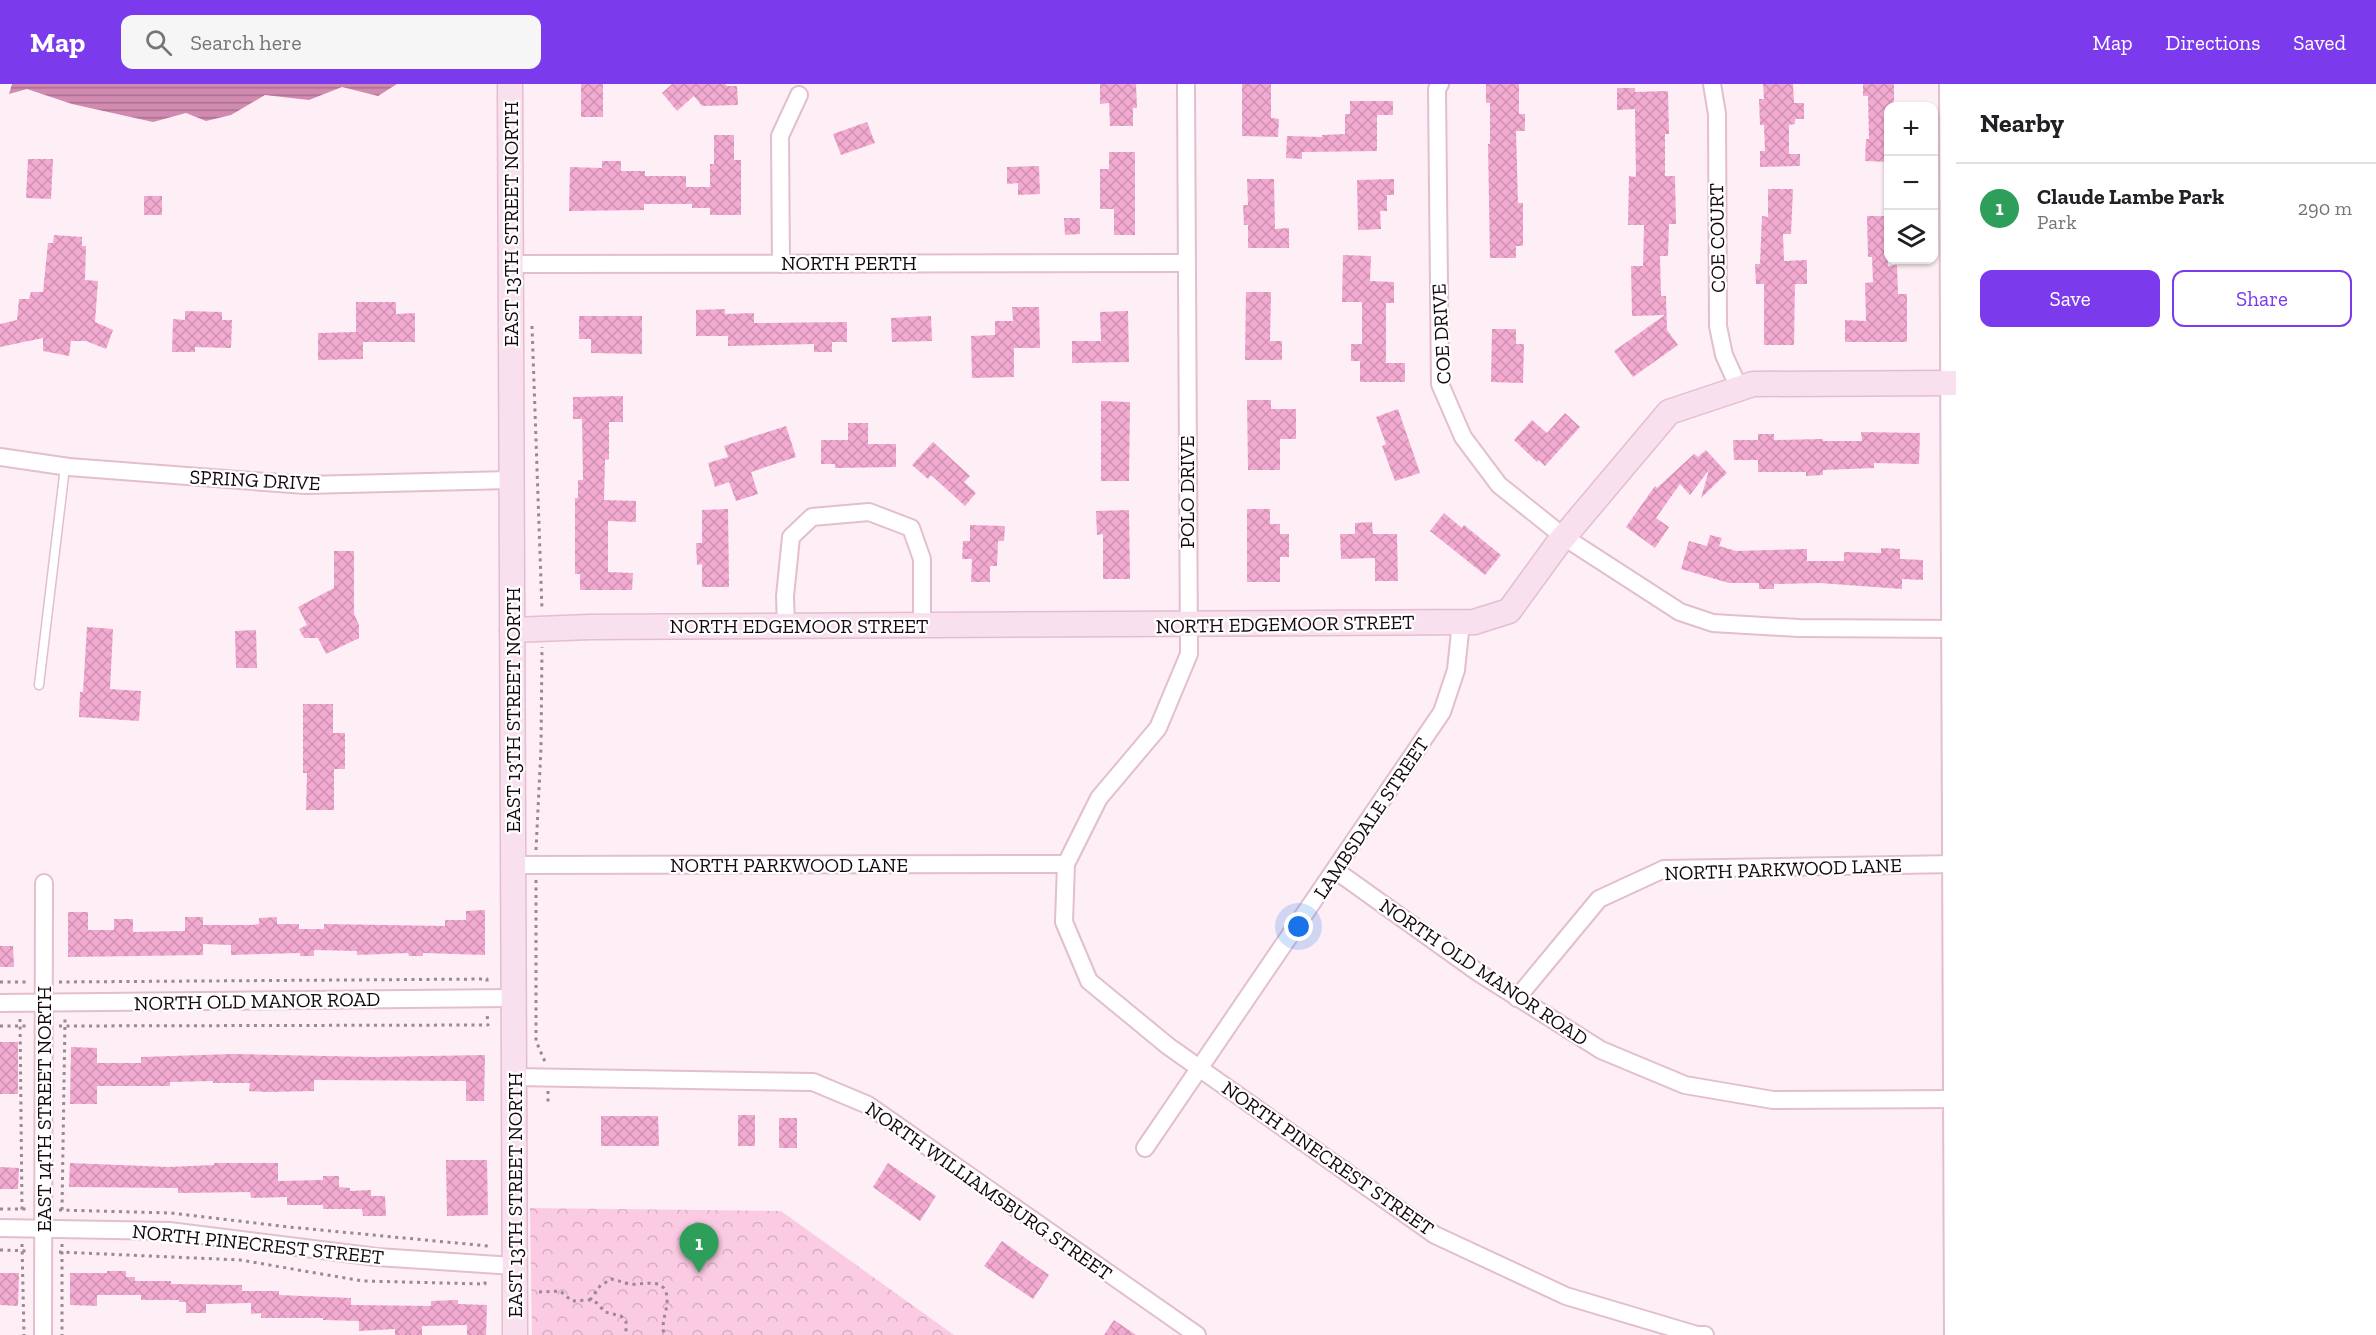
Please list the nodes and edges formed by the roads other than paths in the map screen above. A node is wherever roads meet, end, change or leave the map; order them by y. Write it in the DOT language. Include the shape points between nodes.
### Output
graph roads {
  1 [pos="510,84"];
  2 [pos="1186,84"];
  3 [pos="1440,84"];
  4 [pos="1712,84"];
  5 [pos="1948,84"];
  6 [pos="799,95"];
  7 [pos="1952,141"];
  8 [pos="1186,263"];
  9 [pos="511,264"];
  10 [pos="781,264"];
  11 [pos="1952,383"];
  12 [pos="1739,388"];
  13 [pos="0,457"];
  14 [pos="65,467"];
  15 [pos="512,480"];
  16 [pos="1564,537"];
  17 [pos="1461,622"];
  18 [pos="1188,625"];
  19 [pos="922,626"];
  20 [pos="786,627"];
  21 [pos="1952,628"];
  22 [pos="512,630"];
  23 [pos="39,685"];
  24 [pos="1066,864"];
  25 [pos="1953,864"];
  26 [pos="524,866"];
  27 [pos="1335,870"];
  28 [pos="44,883"];
  29 [pos="514,998"];
  30 [pos="1518,998"];
  31 [pos="0,1003"];
  32 [pos="45,1003"];
  33 [pos="1200,1068"];
  34 [pos="514,1077"];
  35 [pos="1954,1099"];
  36 [pos="1145,1148"];
  37 [pos="0,1228"];
  38 [pos="44,1228"];
  39 [pos="515,1266"];
  40 [pos="43,1335"];
  41 [pos="515,1335"];
  42 [pos="1197,1335"];
  43 [pos="1705,1335"];
  44 [pos="1953,1335"];
  1 -- 9 [label="street, EAST 13TH STREET NORTH"];
  2 -- 8 [label="street, POLO DRIVE"];
  3 -- 16 [label="street, COE DRIVE" via="1440,384 1463,436 1499,485"];
  4 -- 12 [label="street, COE COURT" via="1717,114 1718,326 1724,355"];
  5 -- 7 [label="street"];
  6 -- 10 [label="street" via="780,136"];
  7 -- 11 [label="street"];
  8 -- 10 [label="street, NORTH PERTH"];
  8 -- 18 [label="street, POLO DRIVE"];
  9 -- 10 [label="street, NORTH PERTH"];
  9 -- 15 [label="street, EAST 13TH STREET NORTH"];
  11 -- 12 [label="street, NORTH EDGEMOOR STREET" via="1753,384"];
  11 -- 21 [label="street"];
  12 -- 16 [label="street, NORTH EDGEMOOR STREET" via="1669,412"];
  13 -- 14 [label="street, SPRING DRIVE"];
  14 -- 15 [label="street, SPRING DRIVE" via="305,484"];
  14 -- 23 [label="lane"];
  15 -- 22 [label="street, EAST 13TH STREET NORTH"];
  16 -- 17 [label="street, NORTH EDGEMOOR STREET" via="1509,611"];
  16 -- 21 [label="street, COE DRIVE" via="1680,612 1713,623 1799,628"];
  17 -- 18 [label="street, NORTH EDGEMOOR STREET"];
  17 -- 27 [label="street, LAMBSDALE STREET" via="1456,670 1442,712"];
  18 -- 19 [label="street, NORTH EDGEMOOR STREET"];
  18 -- 24 [label="street, POLO DRIVE" via="1189,654 1158,728 1099,798"];
  19 -- 20 [label="street, NORTH EDGEMOOR STREET"];
  19 -- 20 [label="street" via="922,559 911,528 869,512 812,517 791,537"];
  20 -- 22 [label="street, NORTH EDGEMOOR STREET"];
  21 -- 25 [label="street"];
  22 -- 26 [label="street, EAST 13TH STREET NORTH"];
  24 -- 26 [label="street, NORTH PARKWOOD LANE"];
  24 -- 33 [label="street, NORTH PINECREST STREET" via="1064,922 1089,981"];
  25 -- 30 [label="street, NORTH PARKWOOD LANE" via="1665,869 1599,899"];
  25 -- 35 [label="street"];
  26 -- 29 [label="street, EAST 13TH STREET NORTH"];
  27 -- 30 [label="street, NORTH OLD MANOR ROAD"];
  27 -- 33 [label="street, LAMBSDALE STREET"];
  28 -- 32 [label="street, EAST 14TH STREET NORTH"];
  29 -- 32 [label="street, NORTH OLD MANOR ROAD"];
  29 -- 34 [label="street, EAST 13TH STREET NORTH"];
  30 -- 35 [label="street, NORTH OLD MANOR ROAD" via="1601,1050 1685,1085 1773,1100"];
  31 -- 32 [label="street, NORTH OLD MANOR ROAD"];
  32 -- 38 [label="street, EAST 14TH STREET NORTH"];
  33 -- 36 [label="street, LAMBSDALE STREET"];
  33 -- 43 [label="street, NORTH PINECREST STREET" via="1435,1235 1566,1296"];
  34 -- 39 [label="street, EAST 13TH STREET NORTH"];
  34 -- 42 [label="street, NORTH WILLIAMSBURG STREET" via="813,1083 868,1105"];
  35 -- 44 [label="street"];
  37 -- 38 [label="street, NORTH PINECREST STREET"];
  38 -- 39 [label="street, NORTH PINECREST STREET" via="169,1231 377,1257"];
  38 -- 40 [label="street, EAST 14TH STREET NORTH"];
  39 -- 41 [label="street, EAST 13TH STREET NORTH"];
}
